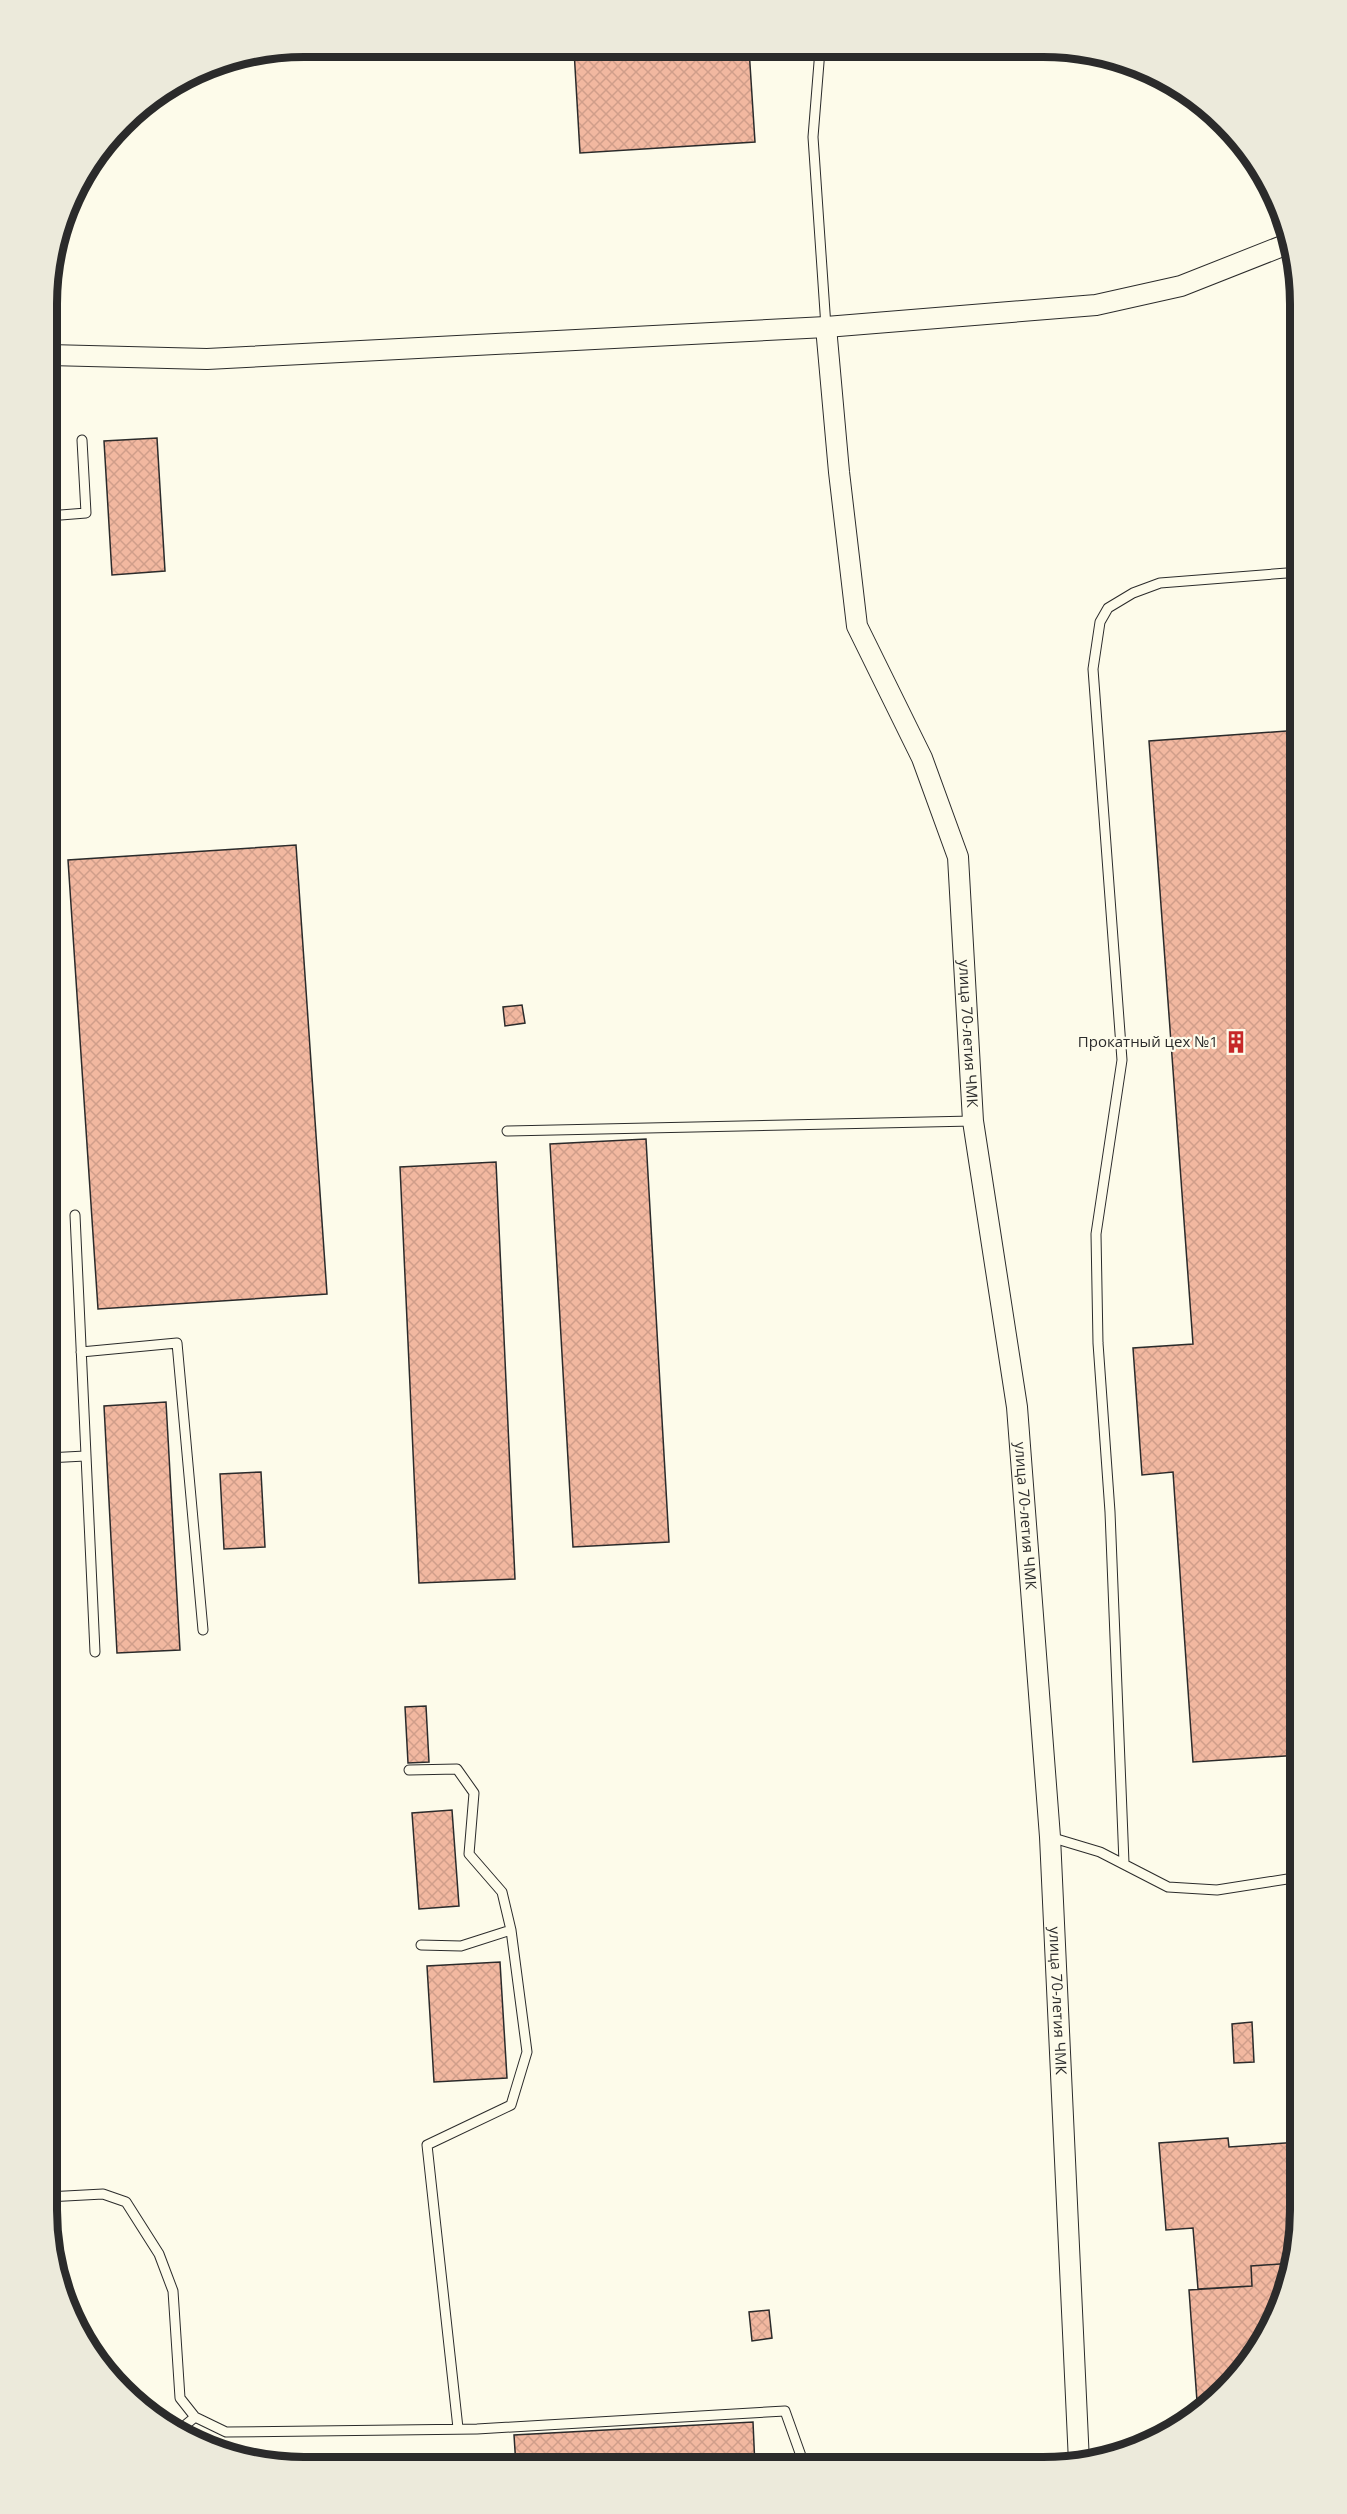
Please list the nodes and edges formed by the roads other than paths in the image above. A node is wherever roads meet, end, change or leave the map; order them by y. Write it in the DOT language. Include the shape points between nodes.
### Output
graph roads {
  1 [pos="819,57"];
  2 [pos="1283,246"];
  3 [pos="826,327"];
  4 [pos="57,355"];
  5 [pos="82,440"];
  6 [pos="57,515"];
  7 [pos="1290,574"];
  8 [pos="973,1121"];
  9 [pos="507,1131"];
  10 [pos="75,1215"];
  11 [pos="81,1352"];
  12 [pos="85,1456"];
  13 [pos="57,1457"];
  14 [pos="203,1630"];
  15 [pos="95,1652"];
  16 [pos="409,1770"];
  17 [pos="1050,1837"];
  18 [pos="1124,1863"];
  19 [pos="1290,1879"];
  20 [pos="511,1930"];
  21 [pos="421,1945"];
  22 [pos="57,2196"];
  23 [pos="195,2417"];
  24 [pos="184,2426"];
  25 [pos="458,2428"];
  26 [pos="1079,2455"];
  27 [pos="801,2457"];
  1 -- 3 [label="lane" via="813,136"];
  2 -- 3 [label="street" via="1181,286 1096,305"];
  3 -- 4 [label="street" via="207,359"];
  3 -- 8 [label="street, улица 70-летия ЧМК" via="857,626 922,758 958,857"];
  5 -- 6 [label="lane" via="86,513"];
  7 -- 18 [label="lane" via="1160,583 1133,593 1108,608 1100,622 1093,669 1122,1060 1096,1233"];
  8 -- 9 [label="lane"];
  8 -- 17 [label="street, улица 70-летия ЧМК" via="1017,1407"];
  10 -- 11 [label="lane"];
  11 -- 12 [label="lane"];
  11 -- 14 [label="lane" via="177,1342"];
  12 -- 13 [label="lane"];
  12 -- 15 [label="lane"];
  16 -- 20 [label="lane" via="457,1769 474,1793 469,1854 502,1892"];
  17 -- 18 [label="lane"];
  17 -- 26 [label="street, улица 70-летия ЧМК"];
  18 -- 19 [label="lane" via="1168,1887 1217,1890"];
  20 -- 21 [label="lane" via="461,1946"];
  20 -- 25 [label="lane" via="527,2052 511,2105 427,2145"];
  22 -- 23 [label="lane" via="103,2194 126,2202 159,2254 173,2291 180,2398"];
  23 -- 24 [label="lane"];
  23 -- 25 [label="lane" via="226,2432"];
  25 -- 27 [label="lane" via="785,2411"];
}
